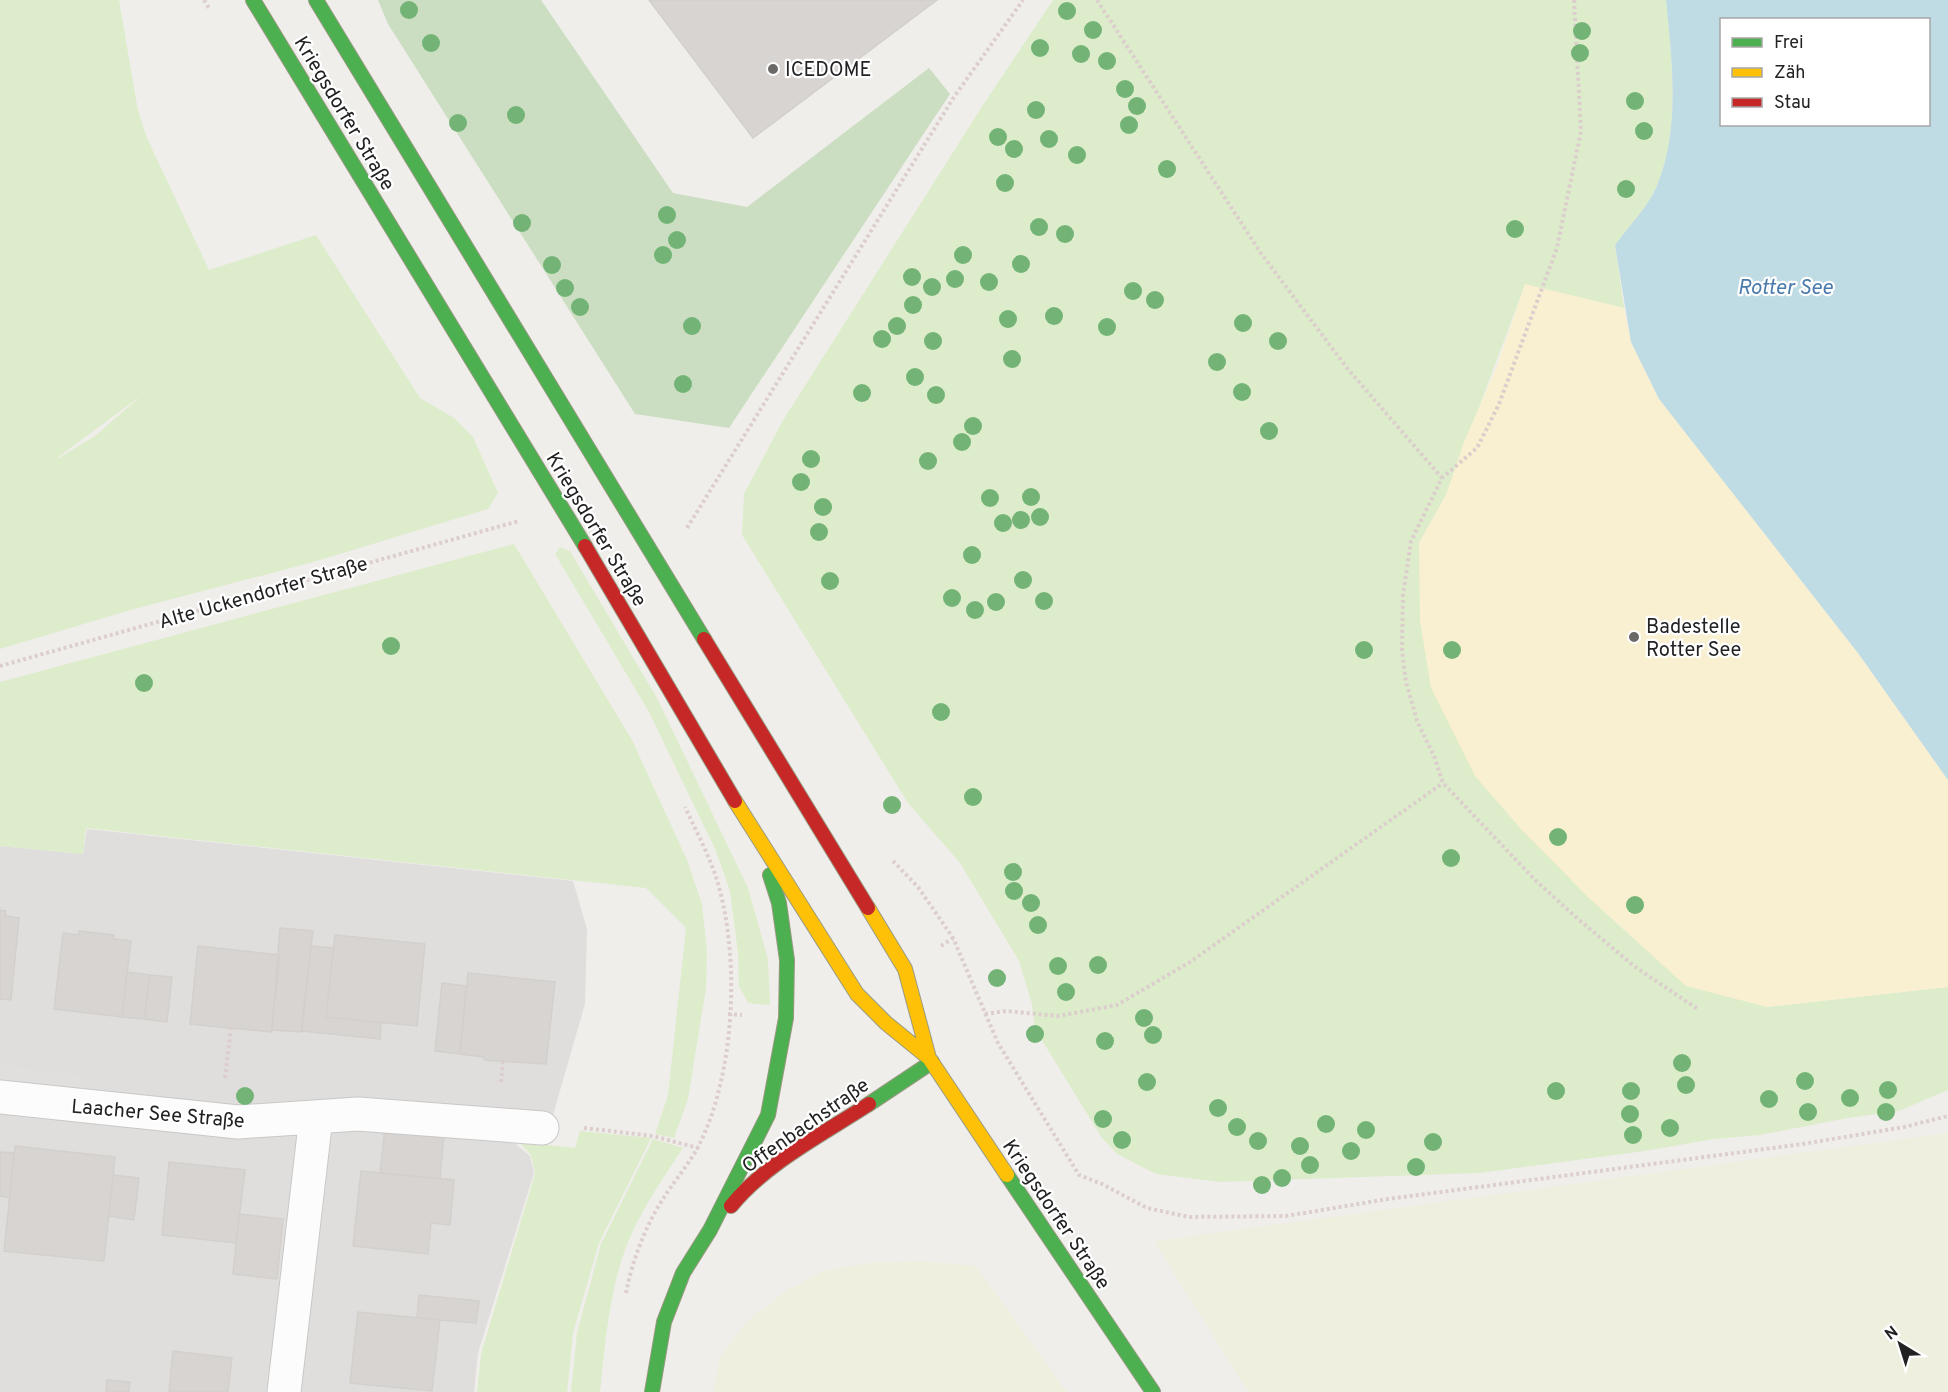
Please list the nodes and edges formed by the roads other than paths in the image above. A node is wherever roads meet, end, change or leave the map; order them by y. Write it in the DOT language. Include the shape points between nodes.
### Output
graph roads {
  1 [pos="253,0"];
  2 [pos="316,0"];
  3 [pos="759,842"];
  4 [pos="931,1060"];
  5 [pos="0,1097"];
  6 [pos="316,1117"];
  7 [pos="542,1128"];
  8 [pos="711,1230"];
  9 [pos="284,1392"];
  10 [pos="651,1392"];
  11 [pos="1153,1392"];
  1 -- 3 [label="main road, Kriegsdorfer Straße" via="559,502"];
  2 -- 4 [label="main road, Kriegsdorfer Straße" via="905,969"];
  3 -- 4 [label="main road, Kriegsdorfer Straße" via="864,1004"];
  3 -- 8 [label="main road, Offenbachstraße" via="779,903 787,960 786,1018 768,1115"];
  4 -- 8 [label="main road, Offenbachstraße" via="783,1161 740,1195"];
  4 -- 11 [label="main road, Kriegsdorfer Straße"];
  5 -- 6 [label="street, Laacher See Straße" via="238,1122"];
  6 -- 7 [label="street, Laacher See Straße" via="358,1114"];
  6 -- 9 [label="street"];
  8 -- 10 [label="main road, Offenbachstraße" via="683,1273 664,1322"];
}
